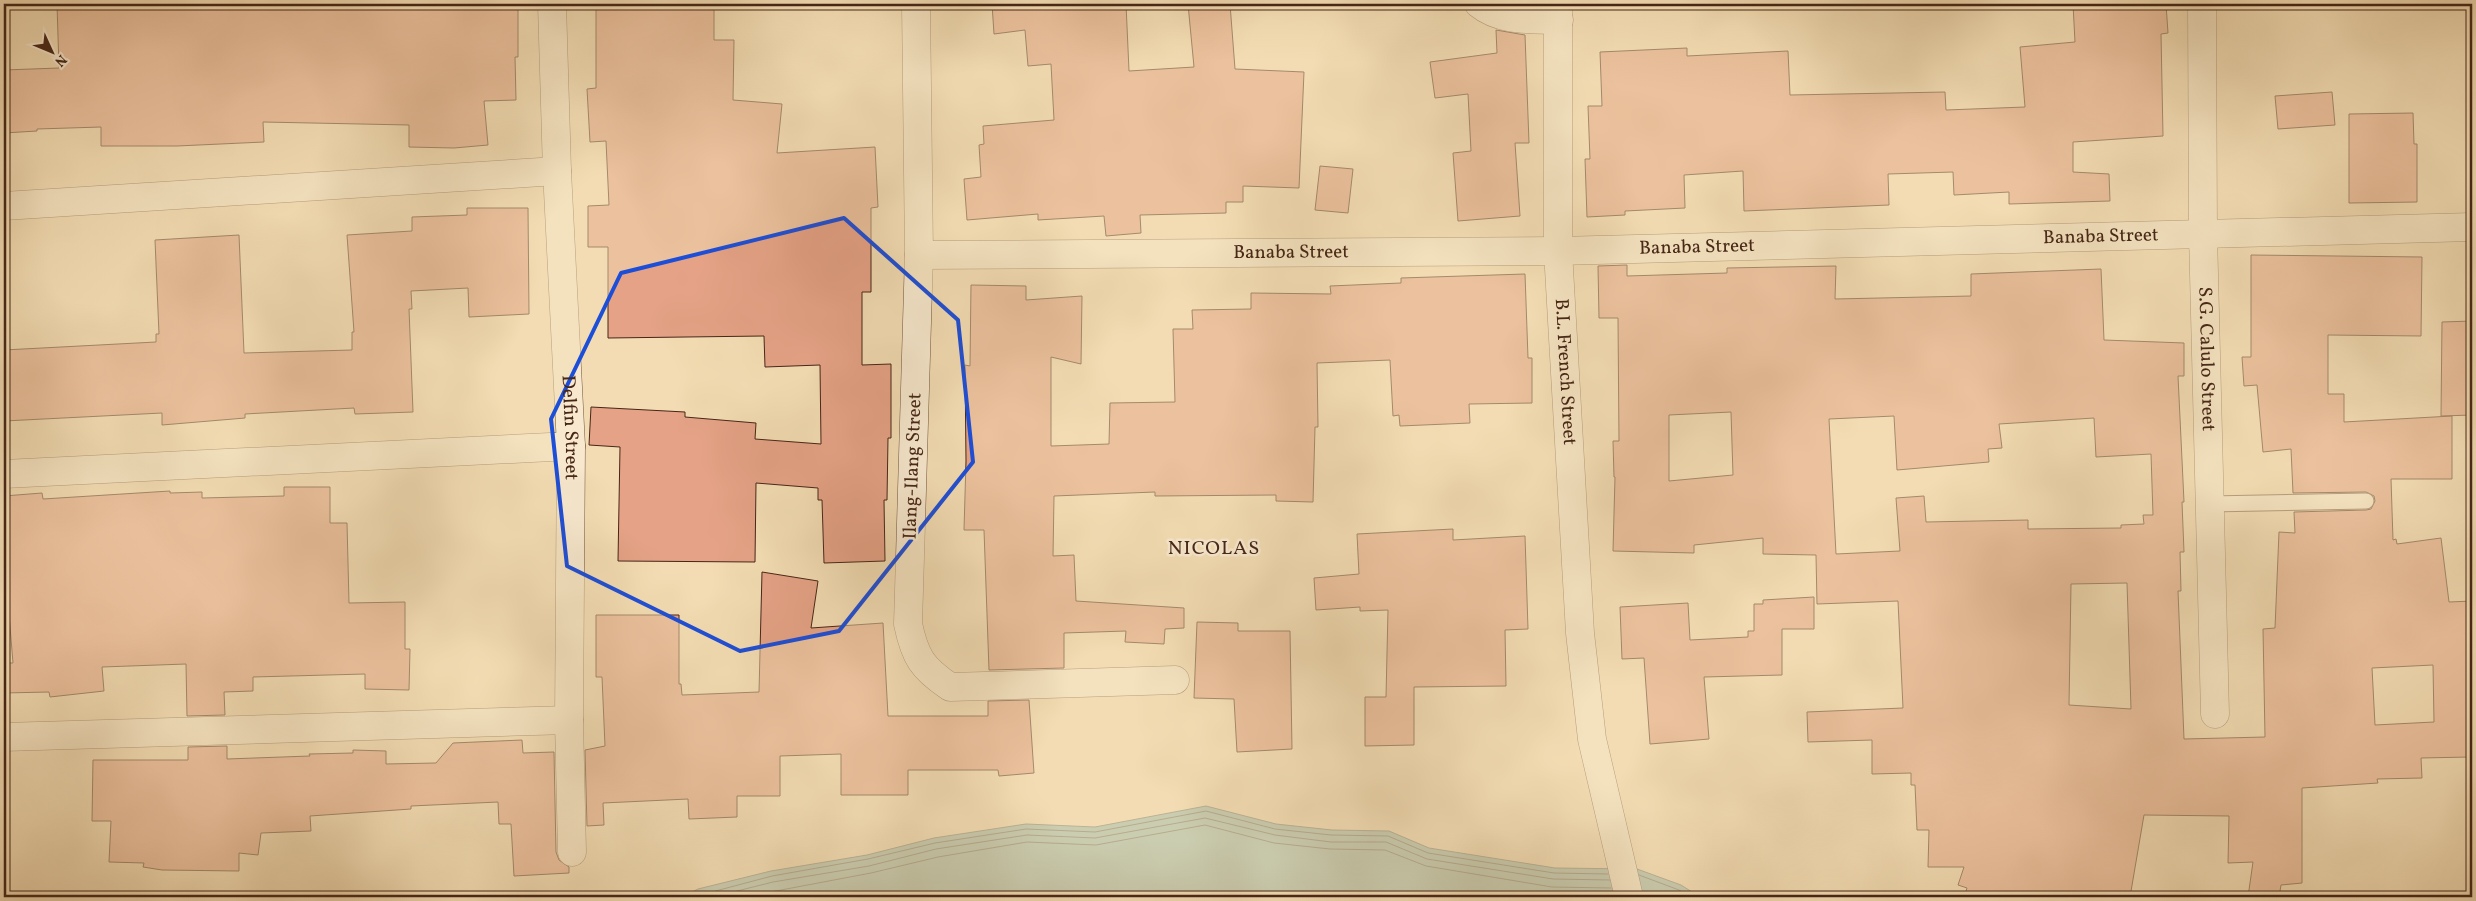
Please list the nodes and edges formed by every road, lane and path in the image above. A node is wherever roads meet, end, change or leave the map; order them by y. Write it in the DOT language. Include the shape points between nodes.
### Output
graph roads {
  1 [pos="552,4"];
  2 [pos="916,4"];
  3 [pos="1479,4"];
  4 [pos="2202,4"];
  5 [pos="1559,12"];
  6 [pos="557,171"];
  7 [pos="4,206"];
  8 [pos="2472,227"];
  9 [pos="2203,234"];
  10 [pos="1558,251"];
  11 [pos="920,255"];
  12 [pos="571,446"];
  13 [pos="4,474"];
  14 [pos="2366,501"];
  15 [pos="2210,504"];
  16 [pos="1176,680"];
  17 [pos="2215,714"];
  18 [pos="569,720"];
  19 [pos="4,737"];
  20 [pos="572,852"];
  21 [pos="1629,897"];
  1 -- 6 [label="street, Delfin Street"];
  2 -- 11 [label="street, Ilang-Ilang Street"];
  3 -- 5 [label="street" via="1510,18"];
  4 -- 9 [label="street, S.G. Calulo Street"];
  5 -- 10 [label="street, B.L. French Street"];
  6 -- 7 [label="street"];
  6 -- 12 [label="street, Delfin Street"];
  8 -- 9 [label="street, Banaba Street"];
  9 -- 10 [label="street, Banaba Street"];
  9 -- 15 [label="street, S.G. Calulo Street"];
  10 -- 11 [label="street, Banaba Street"];
  10 -- 21 [label="street, B.L. French Street" via="1577,585 1592,739"];
  11 -- 16 [label="street, Ilang-Ilang Street" via="908,624 912,645 929,673 950,686"];
  12 -- 13 [label="street"];
  12 -- 18 [label="street, Delfin Street"];
  14 -- 15 [label="lane"];
  15 -- 17 [label="street, S.G. Calulo Street"];
  18 -- 19 [label="street"];
  18 -- 20 [label="street, Delfin Street"];
}
